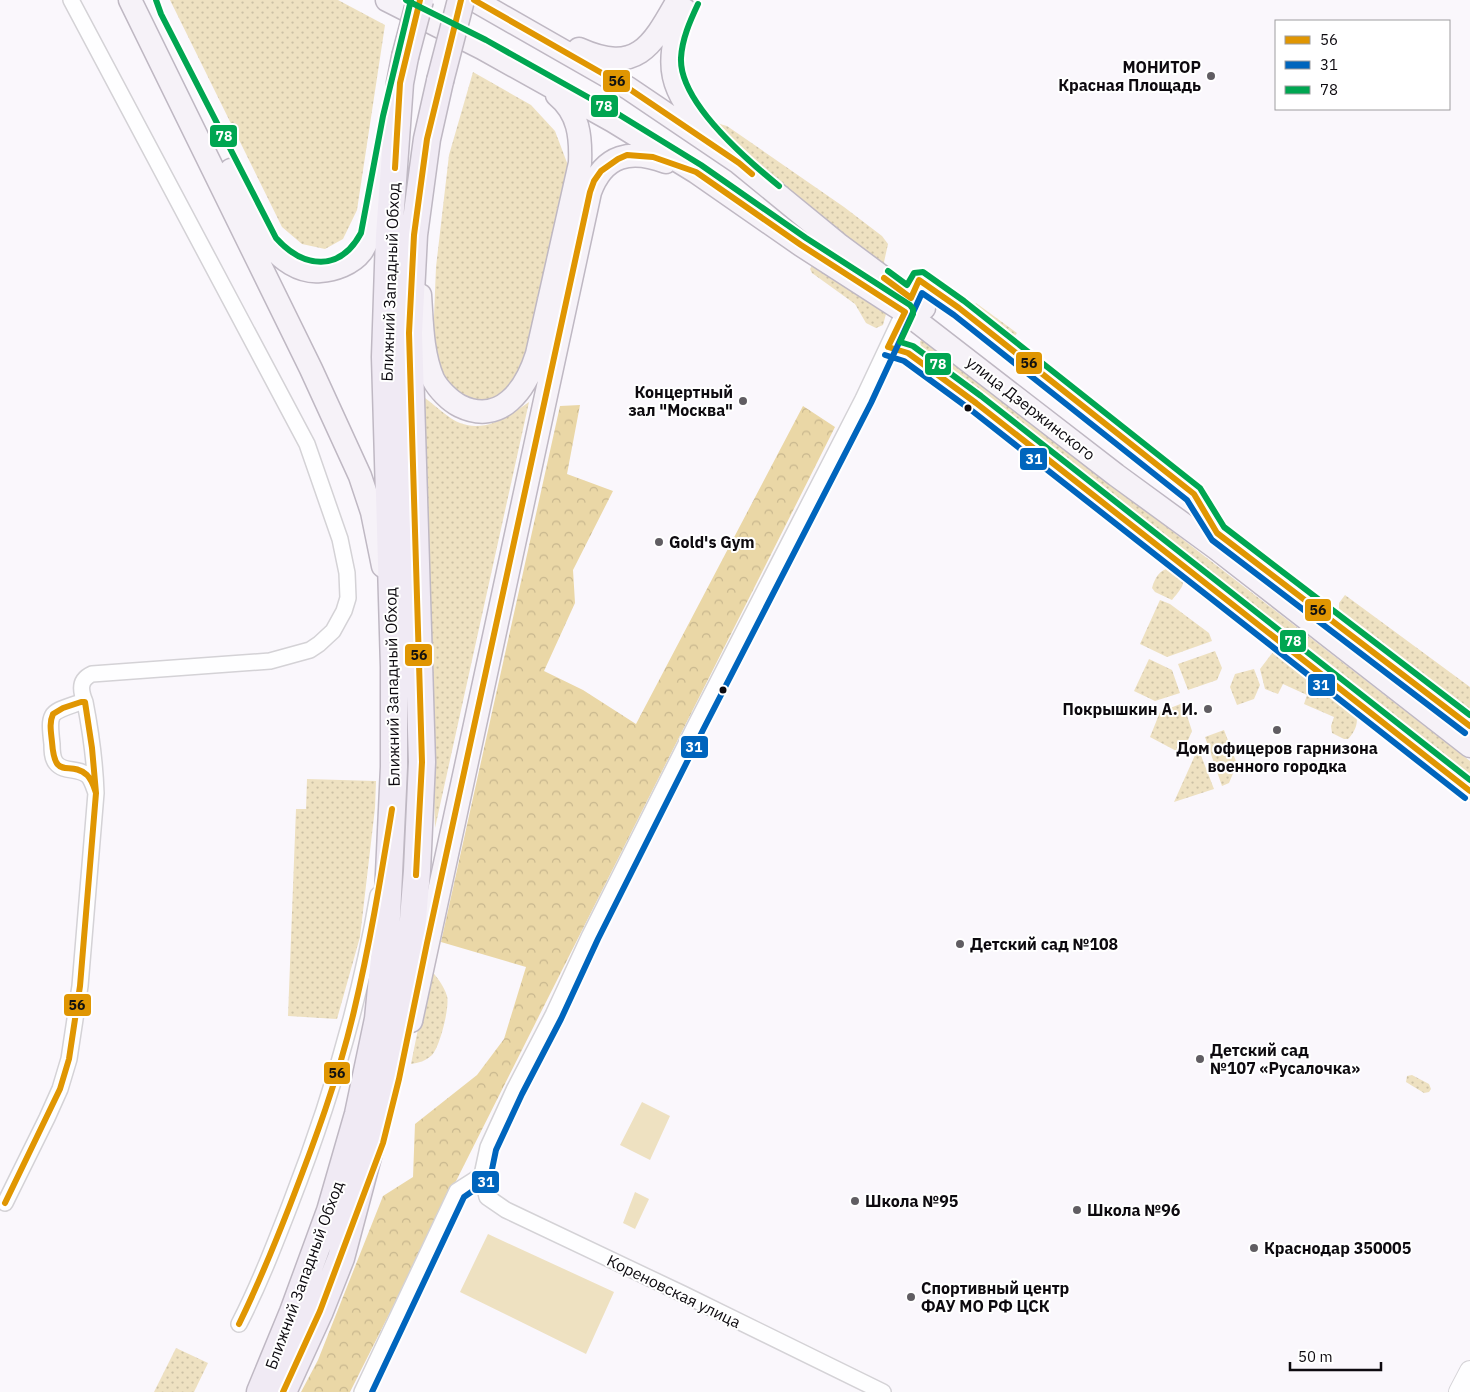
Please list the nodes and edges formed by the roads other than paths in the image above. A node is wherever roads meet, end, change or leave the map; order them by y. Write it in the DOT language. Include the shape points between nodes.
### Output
graph roads {
  1 [pos="71,0"];
  2 [pos="130,0"];
  3 [pos="147,0"];
  4 [pos="387,0"];
  5 [pos="420,0"];
  6 [pos="678,0"];
  7 [pos="690,0"];
  8 [pos="473,2"];
  9 [pos="537,79"];
  10 [pos="400,83"];
  11 [pos="739,163"];
  12 [pos="696,172"];
  13 [pos="414,235"];
  14 [pos="912,297"];
  15 [pos="888,347"];
  16 [pos="1194,494"];
  17 [pos="1217,533"];
  18 [pos="404,613"];
  19 [pos="85,702"];
  20 [pos="1470,726"];
  21 [pos="1470,746"];
  22 [pos="1470,791"];
  23 [pos="96,794"];
  24 [pos="393,805"];
  25 [pos="482,1175"];
  26 [pos="5,1203"];
  27 [pos="340,1258"];
  28 [pos="239,1324"];
  29 [pos="1470,1371"];
  30 [pos="260,1392"];
  31 [pos="282,1392"];
  32 [pos="362,1392"];
  33 [pos="883,1392"];
  34 [pos="1459,1392"];
  1 -- 19 [label="street" via="307,444 340,539 348,598 341,617 327,638 310,650 270,661 92,674 82,682"];
  2 -- 18 [label="main road" via="286,317 360,476"];
  3 -- 10 [label="main road" via="269,243 276,254 314,272 348,263 360,253 369,237"];
  4 -- 9 [label="main road, улица Дзержинского"];
  5 -- 10 [label="highway, Ближний Западный Обход, bridge"];
  6 -- 8 [label="main road" via="651,44 637,54 612,58 590,54"];
  7 -- 11 [label="main road" via="674,41 672,64 676,87 701,125"];
  8 -- 11 [label="main road, улица Дзержинского" via="628,88"];
  8 -- 13 [label="highway, bridge" via="440,81 427,139"];
  9 -- 12 [label="main road, улица Дзержинского"];
  9 -- 13 [label="main road" via="562,99 575,117 580,163 531,372 517,394 501,407 489,411 469,410 448,397 434,381 424,343"];
  10 -- 18 [label="highway, Ближний Западный Обход" via="385,357"];
  11 -- 14 [label="main road, улица Дзержинского" via="830,238"];
  12 -- 14 [label="main road, улица Дзержинского" via="801,245"];
  12 -- 27 [label="main road" via="652,157 627,155 601,171 590,192 399,1079 383,1143"];
  13 -- 18 [label="highway" via="408,333"];
  14 -- 15 [label="street"];
  14 -- 17 [label="main road, улица Дзержинского"];
  14 -- 21 [label="main road, улица Дзержинского" via="1116,475 1216,548"];
  15 -- 22 [label="street, улица Дзержинского" via="908,353 976,403"];
  15 -- 25 [label="street" via="590,935 488,1147"];
  16 -- 17 [label="street"];
  17 -- 20 [label="main road, улица Дзержинского"];
  18 -- 24 [label="highway, Ближний Западный Обход" via="394,666"];
  18 -- 27 [label="highway, Ближний Западный Обход" via="422,762 412,931 382,1104"];
  19 -- 23 [label="street"];
  19 -- 23 [label="street" via="52,715 49,722 53,759 60,767 78,770 89,777"];
  23 -- 26 [label="street" via="80,986 69,1059 48,1118"];
  24 -- 28 [label="street" via="354,1012 330,1094 261,1279"];
  24 -- 30 [label="highway, Ближний Западный Обход" via="378,1019 358,1114 330,1211"];
  25 -- 32 [label="street" via="457,1191"];
  25 -- 33 [label="street, Кореновская улица" via="487,1197 506,1210"];
  27 -- 31 [label="highway, Ближний Западный Обход" via="320,1311"];
  29 -- 34 [label="street"];
}
